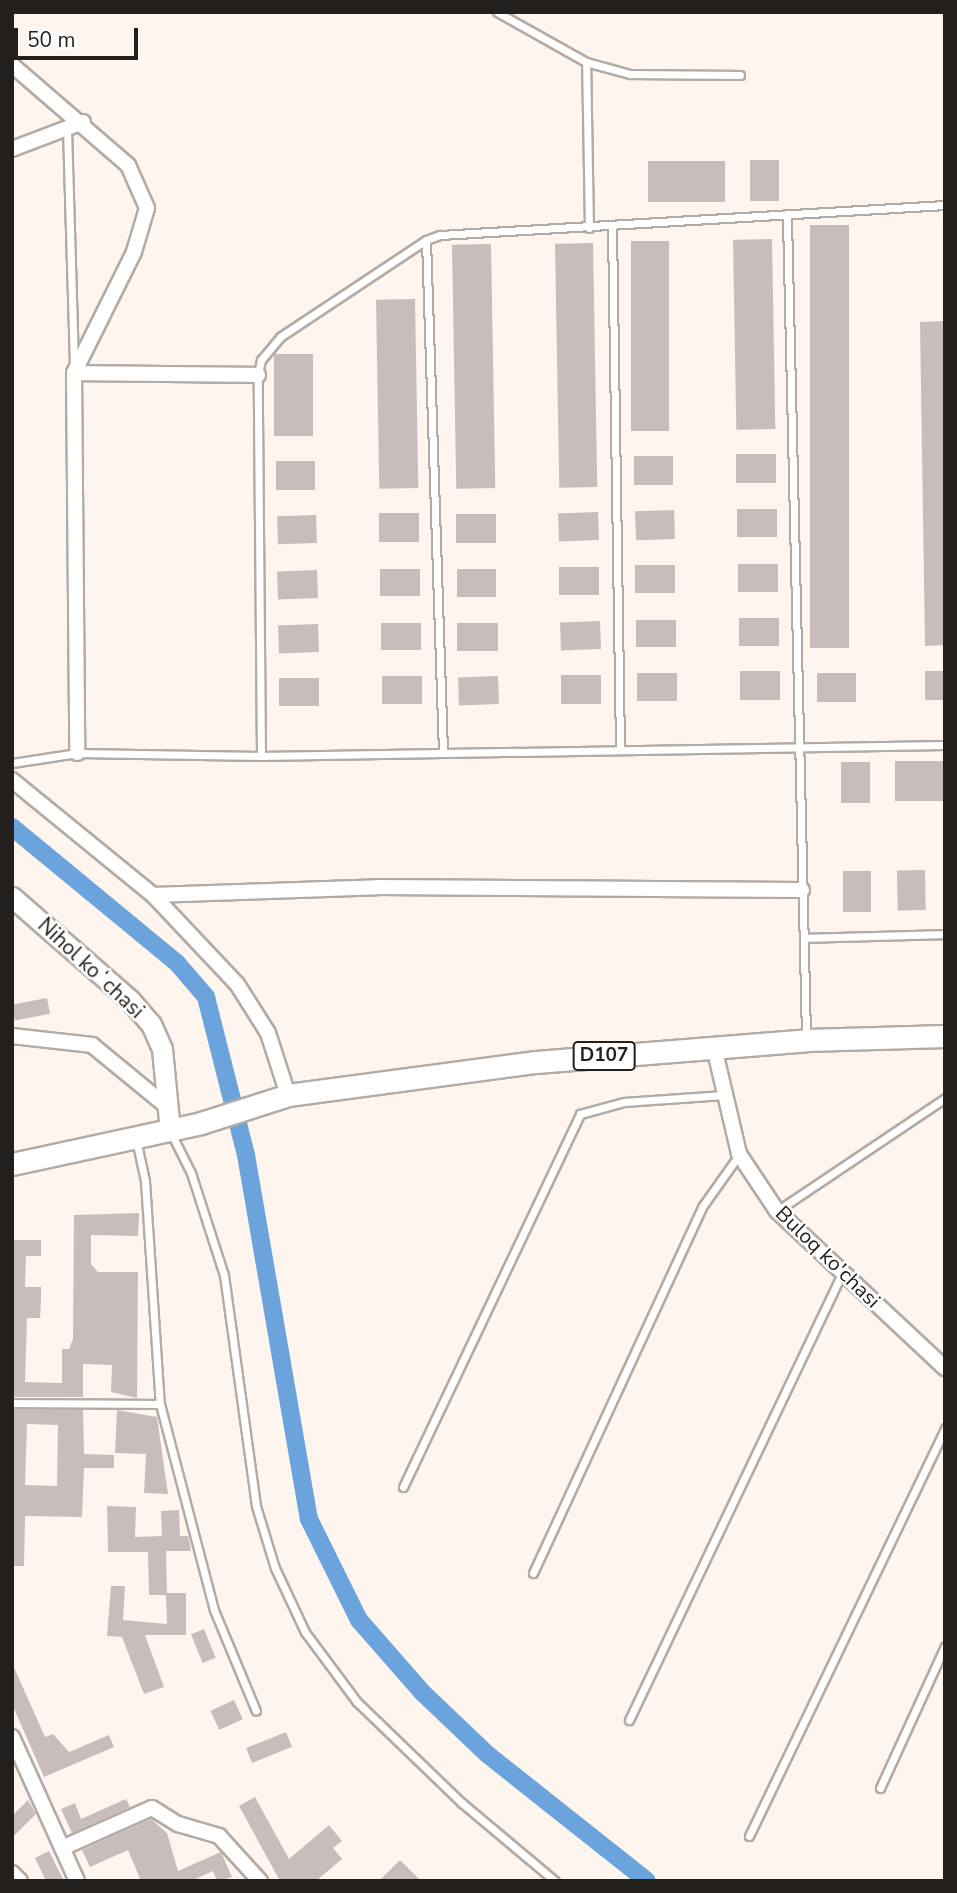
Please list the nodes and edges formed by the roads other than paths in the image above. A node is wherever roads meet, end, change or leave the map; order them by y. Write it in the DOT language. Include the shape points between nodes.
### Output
graph roads {
  1 [pos="496,12"];
  2 [pos="586,62"];
  3 [pos="12,65"];
  4 [pos="740,75"];
  5 [pos="83,122"];
  6 [pos="67,129"];
  7 [pos="12,149"];
  8 [pos="945,205"];
  9 [pos="787,218"];
  10 [pos="612,227"];
  11 [pos="589,228"];
  12 [pos="426,240"];
  13 [pos="74,373"];
  14 [pos="258,375"];
  15 [pos="945,745"];
  16 [pos="796,747"];
  17 [pos="620,750"];
  18 [pos="77,753"];
  19 [pos="443,753"];
  20 [pos="261,756"];
  21 [pos="12,763"];
  22 [pos="12,780"];
  23 [pos="802,890"];
  24 [pos="153,895"];
  25 [pos="12,897"];
  26 [pos="945,934"];
  27 [pos="804,938"];
  28 [pos="12,1036"];
  29 [pos="945,1036"];
  30 [pos="807,1040"];
  31 [pos="714,1047"];
  32 [pos="724,1094"];
  33 [pos="288,1095"];
  34 [pos="945,1098"];
  35 [pos="164,1105"];
  36 [pos="170,1130"];
  37 [pos="135,1135"];
  38 [pos="739,1154"];
  39 [pos="12,1164"];
  40 [pos="778,1211"];
  41 [pos="843,1272"];
  42 [pos="942,1360"];
  43 [pos="12,1404"];
  44 [pos="160,1404"];
  45 [pos="945,1428"];
  46 [pos="403,1487"];
  47 [pos="533,1573"];
  48 [pos="945,1646"];
  49 [pos="256,1712"];
  50 [pos="629,1720"];
  51 [pos="12,1737"];
  52 [pos="880,1788"];
  53 [pos="749,1836"];
  54 [pos="61,1848"];
  55 [pos="12,1873"];
  56 [pos="20,1881"];
  57 [pos="77,1881"];
  58 [pos="260,1881"];
  59 [pos="555,1881"];
  1 -- 2 [label="lane"];
  2 -- 4 [label="lane" via="631,74"];
  2 -- 11 [label="lane"];
  3 -- 5 [label="street"];
  5 -- 6 [label="street"];
  5 -- 13 [label="street" via="128,165 147,208 134,252"];
  6 -- 7 [label="street"];
  6 -- 13 [label="lane"];
  8 -- 9 [label="lane"];
  9 -- 10 [label="lane"];
  9 -- 16 [label="lane"];
  10 -- 11 [label="lane"];
  10 -- 17 [label="lane"];
  11 -- 12 [label="lane"];
  12 -- 14 [label="lane" via="280,337 261,360"];
  12 -- 19 [label="lane"];
  13 -- 14 [label="street"];
  13 -- 18 [label="street"];
  14 -- 20 [label="lane"];
  15 -- 16 [label="lane"];
  16 -- 17 [label="lane"];
  16 -- 23 [label="lane"];
  17 -- 19 [label="lane"];
  18 -- 20 [label="lane"];
  18 -- 21 [label="lane"];
  19 -- 20 [label="lane"];
  22 -- 24 [label="street"];
  23 -- 24 [label="street" via="378,887"];
  23 -- 27 [label="lane"];
  24 -- 33 [label="street" via="255,1009"];
  25 -- 35 [label="main road, Nihol koʻchasi" via="130,1000 151,1024 162,1049"];
  26 -- 27 [label="lane"];
  27 -- 30 [label="lane"];
  28 -- 35 [label="street" via="92,1045"];
  29 -- 30 [label="main road, D107"];
  30 -- 31 [label="main road, D107"];
  31 -- 32 [label="street, Buloq ko'chasi"];
  31 -- 33 [label="main road, D107" via="536,1062"];
  32 -- 38 [label="street, Buloq ko'chasi"];
  32 -- 46 [label="lane" via="624,1102 580,1114"];
  33 -- 36 [label="main road, D107"];
  34 -- 40 [label="lane"];
  35 -- 36 [label="main road, Nihol koʻchasi"];
  36 -- 37 [label="main road, D107"];
  36 -- 59 [label="lane" via="191,1172 224,1275 256,1506 275,1568 305,1632 357,1702 462,1803"];
  37 -- 39 [label="main road, D107"];
  37 -- 44 [label="lane" via="145,1181"];
  38 -- 40 [label="street, Buloq ko'chasi"];
  38 -- 47 [label="lane" via="702,1207"];
  40 -- 41 [label="street, Buloq ko'chasi"];
  41 -- 42 [label="street, Buloq ko'chasi"];
  41 -- 50 [label="lane"];
  43 -- 44 [label="lane"];
  44 -- 49 [label="lane" via="214,1610"];
  45 -- 53 [label="lane"];
  48 -- 52 [label="lane"];
  51 -- 54 [label="street"];
  54 -- 57 [label="street"];
  54 -- 58 [label="street" via="152,1808 178,1824 219,1836 237,1849"];
  55 -- 56 [label="street"];
}
